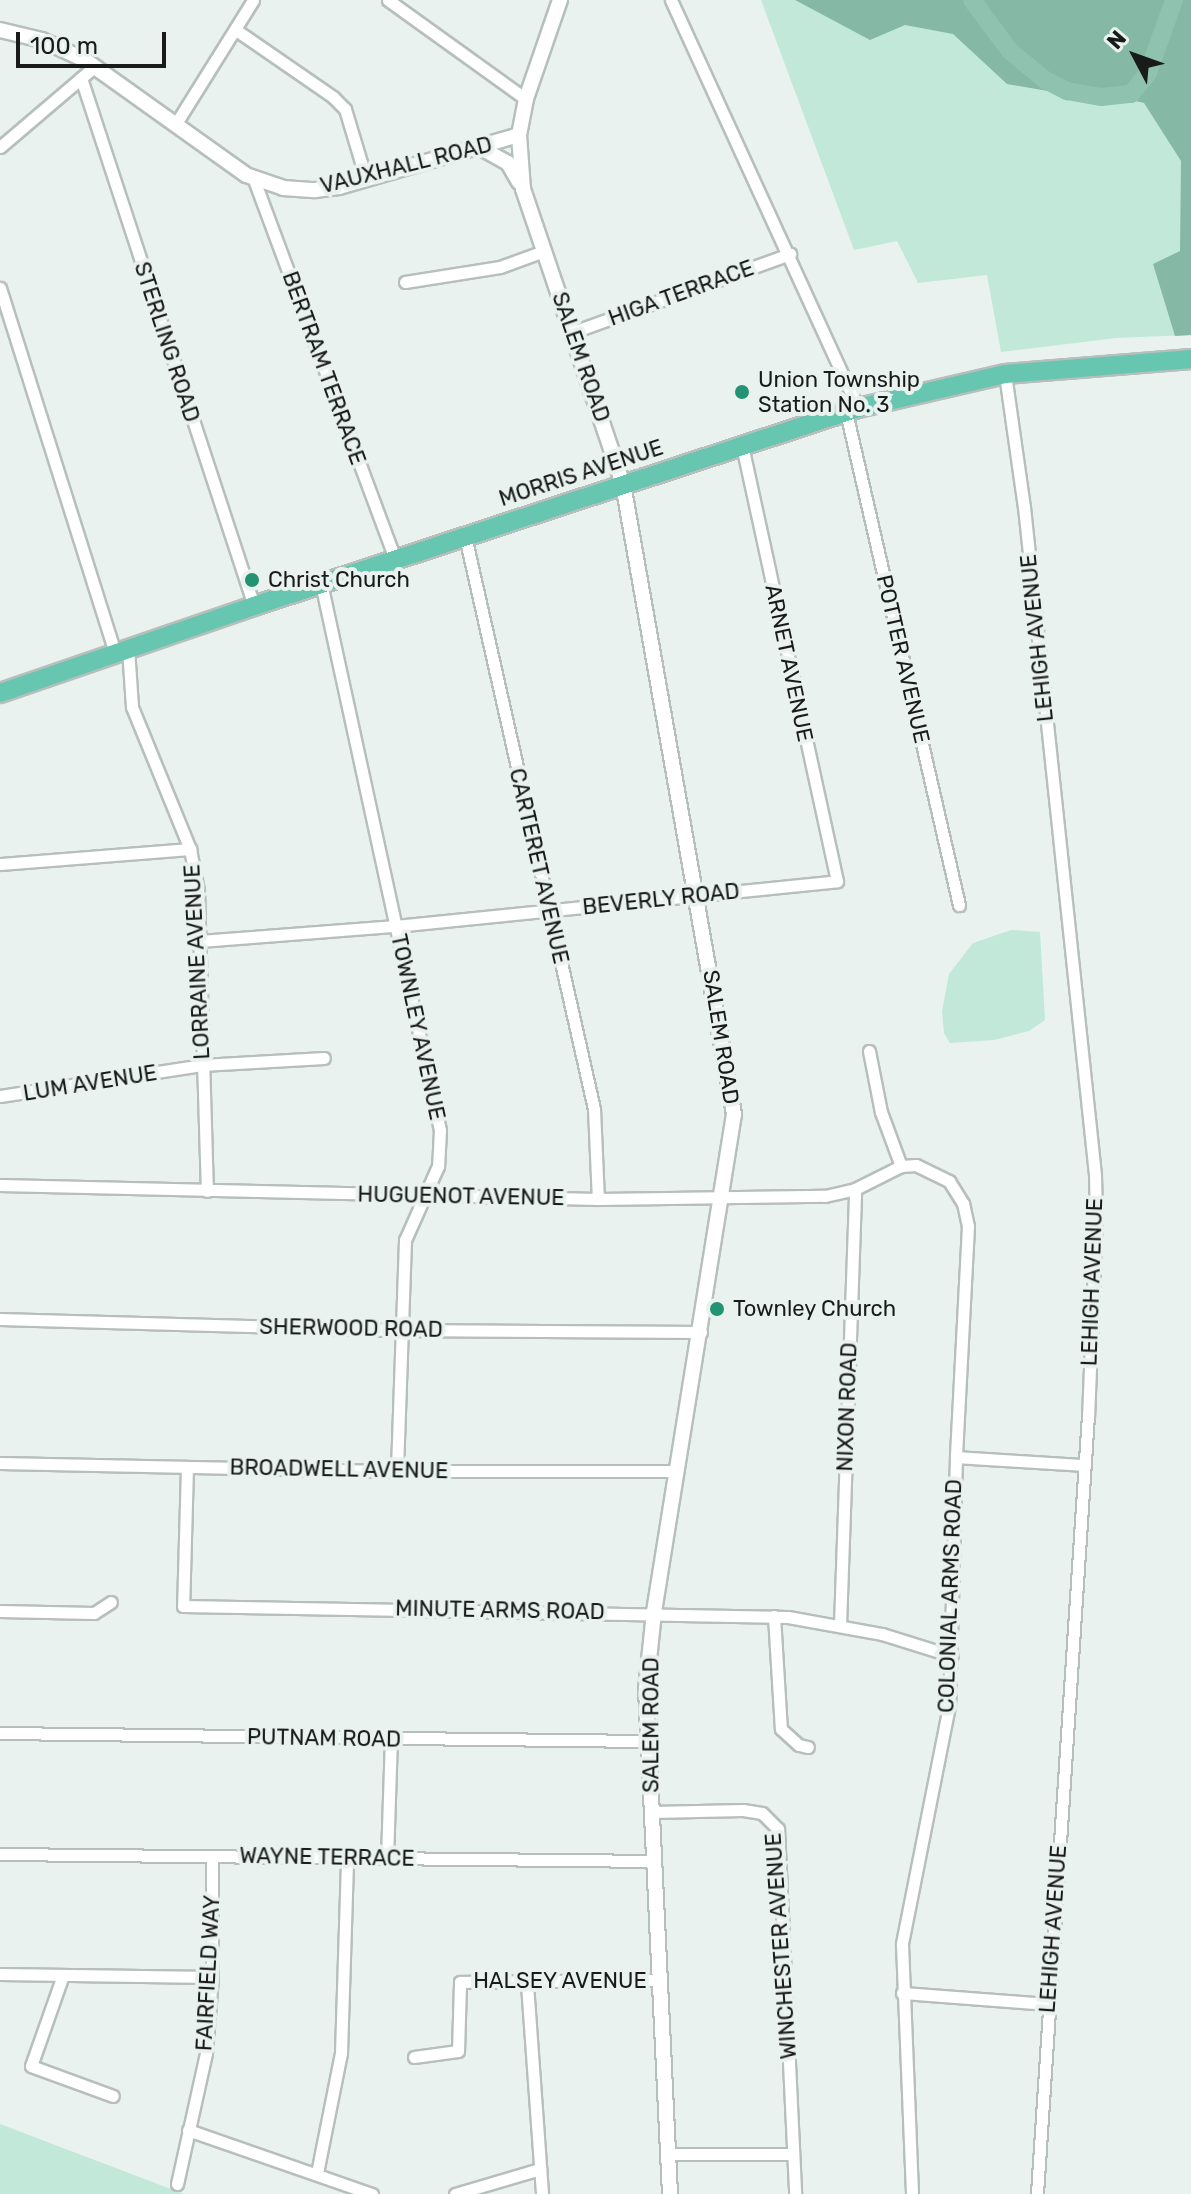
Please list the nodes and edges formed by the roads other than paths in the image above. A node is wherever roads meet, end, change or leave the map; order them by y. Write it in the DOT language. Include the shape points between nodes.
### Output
graph roads {
  1 [pos="253,0"];
  2 [pos="388,0"];
  3 [pos="560,0"];
  4 [pos="671,0"];
  5 [pos="0,30"];
  6 [pos="236,30"];
  7 [pos="94,67"];
  8 [pos="81,78"];
  9 [pos="526,99"];
  10 [pos="175,125"];
  11 [pos="519,135"];
  12 [pos="0,147"];
  13 [pos="478,147"];
  14 [pos="253,177"];
  15 [pos="366,179"];
  16 [pos="523,189"];
  17 [pos="544,251"];
  18 [pos="790,254"];
  19 [pos="405,282"];
  20 [pos="0,288"];
  21 [pos="573,332"];
  22 [pos="1191,359"];
  23 [pos="1005,374"];
  24 [pos="852,410"];
  25 [pos="742,445"];
  26 [pos="623,484"];
  27 [pos="465,536"];
  28 [pos="395,559"];
  29 [pos="321,583"];
  30 [pos="254,606"];
  31 [pos="122,650"];
  32 [pos="0,693"];
  33 [pos="190,849"];
  34 [pos="0,864"];
  35 [pos="837,881"];
  36 [pos="696,896"];
  37 [pos="959,905"];
  38 [pos="550,911"];
  39 [pos="396,926"];
  40 [pos="199,941"];
  41 [pos="869,1051"];
  42 [pos="324,1058"];
  43 [pos="202,1065"];
  44 [pos="0,1096"];
  45 [pos="916,1165"];
  46 [pos="901,1166"];
  47 [pos="0,1185"];
  48 [pos="855,1189"];
  49 [pos="207,1191"];
  50 [pos="424,1195"];
  51 [pos="721,1196"];
  52 [pos="598,1199"];
  53 [pos="0,1319"];
  54 [pos="400,1330"];
  55 [pos="701,1332"];
  56 [pos="956,1457"];
  57 [pos="0,1463"];
  58 [pos="1084,1465"];
  59 [pos="187,1467"];
  60 [pos="397,1471"];
  61 [pos="677,1471"];
  62 [pos="111,1602"];
  63 [pos="0,1611"];
  64 [pos="654,1612"];
  65 [pos="774,1616"];
  66 [pos="840,1625"];
  67 [pos="952,1656"];
  68 [pos="0,1733"];
  69 [pos="391,1739"];
  70 [pos="648,1741"];
  71 [pos="808,1747"];
  72 [pos="652,1812"];
  73 [pos="0,1854"];
  74 [pos="212,1856"];
  75 [pos="347,1857"];
  76 [pos="387,1858"];
  77 [pos="654,1861"];
  78 [pos="0,1974"];
  79 [pos="63,1975"];
  80 [pos="212,1977"];
  81 [pos="531,1979"];
  82 [pos="660,1980"];
  83 [pos="902,1993"];
  84 [pos="1049,2004"];
  85 [pos="414,2057"];
  86 [pos="113,2096"];
  87 [pos="188,2130"];
  88 [pos="669,2154"];
  89 [pos="793,2154"];
  90 [pos="540,2169"];
  91 [pos="317,2173"];
  92 [pos="177,2184"];
  93 [pos="372,2194"];
  94 [pos="455,2194"];
  95 [pos="542,2194"];
  96 [pos="670,2194"];
  97 [pos="795,2194"];
  98 [pos="912,2194"];
  99 [pos="1037,2194"];
  1 -- 6 [label="street"];
  2 -- 9 [label="street"];
  3 -- 9 [label="street, SALEM ROAD"];
  4 -- 18 [label="street, POTTER AVENUE"];
  5 -- 7 [label="street, VAUXHALL ROAD" via="42,40"];
  6 -- 10 [label="street"];
  6 -- 15 [label="street" via="345,109"];
  7 -- 8 [label="street"];
  7 -- 10 [label="street, VAUXHALL ROAD"];
  8 -- 12 [label="street"];
  8 -- 30 [label="street, STERLING ROAD"];
  9 -- 11 [label="street, SALEM ROAD"];
  10 -- 14 [label="street, VAUXHALL ROAD"];
  11 -- 13 [label="street, VAUXHALL ROAD"];
  11 -- 16 [label="street, SALEM ROAD"];
  13 -- 15 [label="street, VAUXHALL ROAD"];
  13 -- 16 [label="street" via="508,163"];
  14 -- 15 [label="street, VAUXHALL ROAD" via="283,188 315,190"];
  14 -- 28 [label="street, BERTRAM TERRACE"];
  16 -- 17 [label="street, SALEM ROAD"];
  17 -- 19 [label="street" via="500,267"];
  17 -- 21 [label="street, SALEM ROAD"];
  18 -- 21 [label="street, HIGA TERRACE"];
  18 -- 24 [label="street, POTTER AVENUE"];
  20 -- 31 [label="street, LORRAINE AVENUE"];
  21 -- 26 [label="street, SALEM ROAD"];
  22 -- 23 [label="main road, MORRIS AVENUE"];
  23 -- 24 [label="main road, MORRIS AVENUE"];
  23 -- 58 [label="street, LEHIGH AVENUE" via="1024,507 1095,1175"];
  24 -- 25 [label="main road, MORRIS AVENUE"];
  24 -- 37 [label="street, POTTER AVENUE"];
  25 -- 26 [label="main road, MORRIS AVENUE"];
  25 -- 35 [label="street, ARNET AVENUE"];
  26 -- 27 [label="main road, MORRIS AVENUE"];
  26 -- 36 [label="street, SALEM ROAD"];
  27 -- 28 [label="main road, MORRIS AVENUE"];
  27 -- 38 [label="street, CARTERET AVENUE"];
  28 -- 29 [label="main road, MORRIS AVENUE"];
  29 -- 30 [label="main road, MORRIS AVENUE"];
  29 -- 39 [label="street, TOWNLEY AVENUE"];
  30 -- 31 [label="main road, MORRIS AVENUE"];
  31 -- 32 [label="main road, MORRIS AVENUE"];
  31 -- 33 [label="street, LORRAINE AVENUE" via="132,707"];
  33 -- 34 [label="street"];
  33 -- 40 [label="street, LORRAINE AVENUE"];
  35 -- 36 [label="street, BEVERLY ROAD"];
  36 -- 38 [label="street, BEVERLY ROAD"];
  36 -- 51 [label="street, SALEM ROAD" via="734,1114"];
  38 -- 39 [label="street, BEVERLY ROAD"];
  38 -- 52 [label="street, CARTERET AVENUE" via="594,1109"];
  39 -- 40 [label="street, BEVERLY ROAD"];
  39 -- 50 [label="street, TOWNLEY AVENUE" via="440,1130 438,1166"];
  40 -- 43 [label="street, LORRAINE AVENUE"];
  41 -- 46 [label="street" via="881,1112"];
  42 -- 43 [label="street, LUM AVENUE"];
  43 -- 44 [label="street, LUM AVENUE"];
  43 -- 49 [label="street, LORRAINE AVENUE"];
  45 -- 46 [label="street, HUGUENOT AVENUE"];
  45 -- 56 [label="street, COLONIAL ARMS ROAD" via="949,1181 967,1215"];
  46 -- 48 [label="street, HUGUENOT AVENUE"];
  47 -- 49 [label="street, HUGUENOT AVENUE"];
  48 -- 51 [label="street, HUGUENOT AVENUE" via="809,1197"];
  48 -- 66 [label="street, NIXON ROAD"];
  49 -- 50 [label="street, HUGUENOT AVENUE"];
  50 -- 52 [label="street, HUGUENOT AVENUE"];
  50 -- 54 [label="street, TOWNLEY AVENUE" via="405,1240"];
  51 -- 52 [label="street, HUGUENOT AVENUE"];
  51 -- 55 [label="street, SALEM ROAD"];
  53 -- 54 [label="street, SHERWOOD ROAD"];
  54 -- 55 [label="street, SHERWOOD ROAD"];
  54 -- 60 [label="street, TOWNLEY AVENUE"];
  55 -- 61 [label="street, SALEM ROAD"];
  56 -- 58 [label="street"];
  56 -- 67 [label="street, COLONIAL ARMS ROAD"];
  57 -- 59 [label="street, BROADWELL AVENUE"];
  58 -- 84 [label="street, LEHIGH AVENUE"];
  59 -- 60 [label="street, BROADWELL AVENUE"];
  59 -- 64 [label="street, MINUTE ARMS ROAD" via="183,1606"];
  60 -- 61 [label="street, BROADWELL AVENUE"];
  61 -- 64 [label="street, SALEM ROAD"];
  62 -- 63 [label="street" via="94,1613"];
  64 -- 65 [label="street, MINUTE ARMS ROAD"];
  64 -- 70 [label="street, SALEM ROAD" via="646,1689"];
  65 -- 66 [label="street, MINUTE ARMS ROAD"];
  65 -- 71 [label="street" via="781,1729"];
  66 -- 67 [label="street, MINUTE ARMS ROAD"];
  67 -- 83 [label="street, COLONIAL ARMS ROAD" via="949,1706 906,1915"];
  68 -- 69 [label="street, PUTNAM ROAD"];
  69 -- 70 [label="street, PUTNAM ROAD"];
  69 -- 76 [label="street"];
  70 -- 72 [label="street, SALEM ROAD"];
  72 -- 77 [label="street, SALEM ROAD"];
  72 -- 89 [label="street, WINCHESTER AVENUE" via="743,1810 762,1813 778,1829"];
  73 -- 74 [label="street, WAYNE TERRACE"];
  74 -- 75 [label="street, WAYNE TERRACE"];
  74 -- 80 [label="street, FAIRFIELD WAY"];
  75 -- 76 [label="street, WAYNE TERRACE"];
  75 -- 91 [label="street" via="341,2053"];
  76 -- 77 [label="street, WAYNE TERRACE"];
  77 -- 82 [label="street, SALEM ROAD"];
  78 -- 79 [label="street"];
  79 -- 80 [label="street"];
  79 -- 86 [label="street" via="31,2066"];
  80 -- 87 [label="street, FAIRFIELD WAY" via="206,2053"];
  81 -- 82 [label="street, HALSEY AVENUE"];
  81 -- 85 [label="street, HALSEY AVENUE" via="460,1982 458,2051"];
  81 -- 90 [label="street" via="527,1984"];
  82 -- 88 [label="street, SALEM ROAD"];
  83 -- 84 [label="street"];
  83 -- 98 [label="street, COLONIAL ARMS ROAD"];
  84 -- 99 [label="street, LEHIGH AVENUE"];
  87 -- 91 [label="street"];
  87 -- 92 [label="street, FAIRFIELD WAY"];
  88 -- 89 [label="street"];
  88 -- 96 [label="street, SALEM ROAD"];
  89 -- 97 [label="street, WINCHESTER AVENUE"];
  90 -- 94 [label="street"];
  90 -- 95 [label="street"];
  91 -- 93 [label="street"];
}
